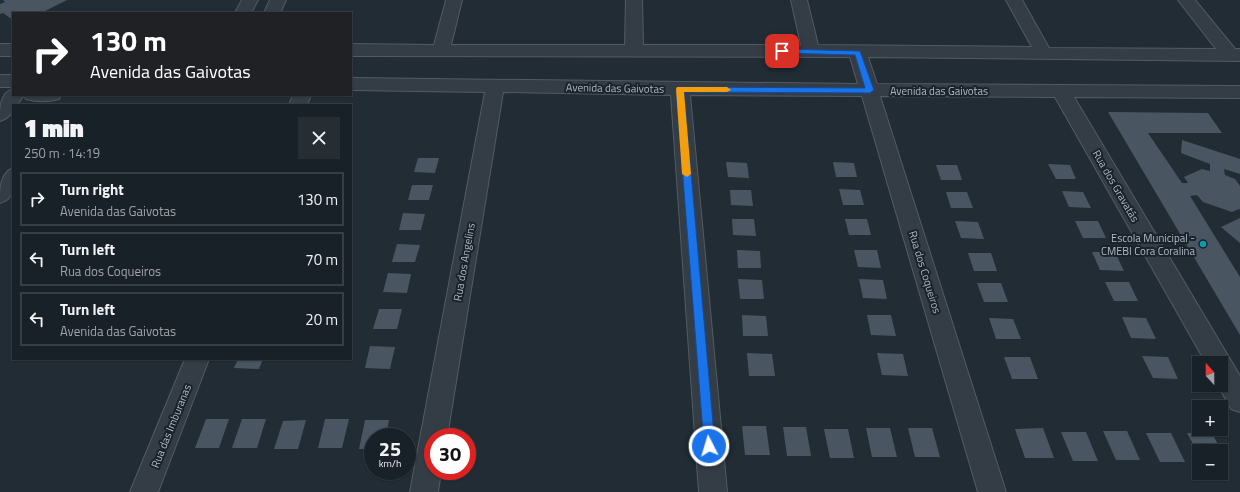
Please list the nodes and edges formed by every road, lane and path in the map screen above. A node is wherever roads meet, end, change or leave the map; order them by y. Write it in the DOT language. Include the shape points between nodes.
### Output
graph roads {
  1 [pos="250,0"];
  2 [pos="278,0"];
  3 [pos="454,0"];
  4 [pos="634,0"];
  5 [pos="799,0"];
  6 [pos="1014,0"];
  7 [pos="1186,0"];
  8 [pos="244,12"];
  9 [pos="272,12"];
  10 [pos="0,50"];
  11 [pos="12,50"];
  12 [pos="352,50"];
  13 [pos="441,50"];
  14 [pos="634,51"];
  15 [pos="811,51"];
  16 [pos="858,53"];
  17 [pos="1044,54"];
  18 [pos="1235,55"];
  19 [pos="0,81"];
  20 [pos="12,81"];
  21 [pos="352,84"];
  22 [pos="495,86"];
  23 [pos="680,89"];
  24 [pos="870,90"];
  25 [pos="1061,91"];
  26 [pos="1240,92"];
  27 [pos="14,96"];
  28 [pos="0,114"];
  29 [pos="12,177"];
  30 [pos="0,194"];
  31 [pos="1215,356"];
  32 [pos="197,360"];
  33 [pos="1228,379"];
  34 [pos="1240,400"];
  35 [pos="436,428"];
  36 [pos="426,480"];
  37 [pos="144,492"];
  38 [pos="424,492"];
  39 [pos="713,492"];
  40 [pos="992,492"];
  1 -- 8 [label="street"];
  2 -- 9 [label="street"];
  3 -- 13 [label="street"];
  4 -- 14 [label="street"];
  5 -- 15 [label="street"];
  6 -- 17 [label="street"];
  7 -- 18 [label="street"];
  10 -- 11 [label="street"];
  12 -- 13 [label="street"];
  13 -- 14 [label="street"];
  14 -- 15 [label="street"];
  15 -- 16 [label="street"];
  16 -- 17 [label="street"];
  16 -- 24 [label="street, Rua dos Coqueiros"];
  17 -- 18 [label="street"];
  19 -- 20 [label="street"];
  21 -- 22 [label="street, Avenida das Gaivotas"];
  22 -- 23 [label="street, Avenida das Gaivotas"];
  22 -- 35 [label="street, Rua dos Angelins"];
  23 -- 24 [label="street, Avenida das Gaivotas"];
  23 -- 39 [label="street"];
  24 -- 25 [label="street, Avenida das Gaivotas"];
  24 -- 40 [label="street, Rua dos Coqueiros"];
  25 -- 26 [label="street, Avenida das Gaivotas"];
  25 -- 31 [label="street, Rua dos Gravatás"];
  27 -- 28 [label="street"];
  29 -- 30 [label="street"];
  32 -- 37 [label="street, Rua das Imburanas"];
  33 -- 34 [label="street"];
  36 -- 38 [label="street"];
}
